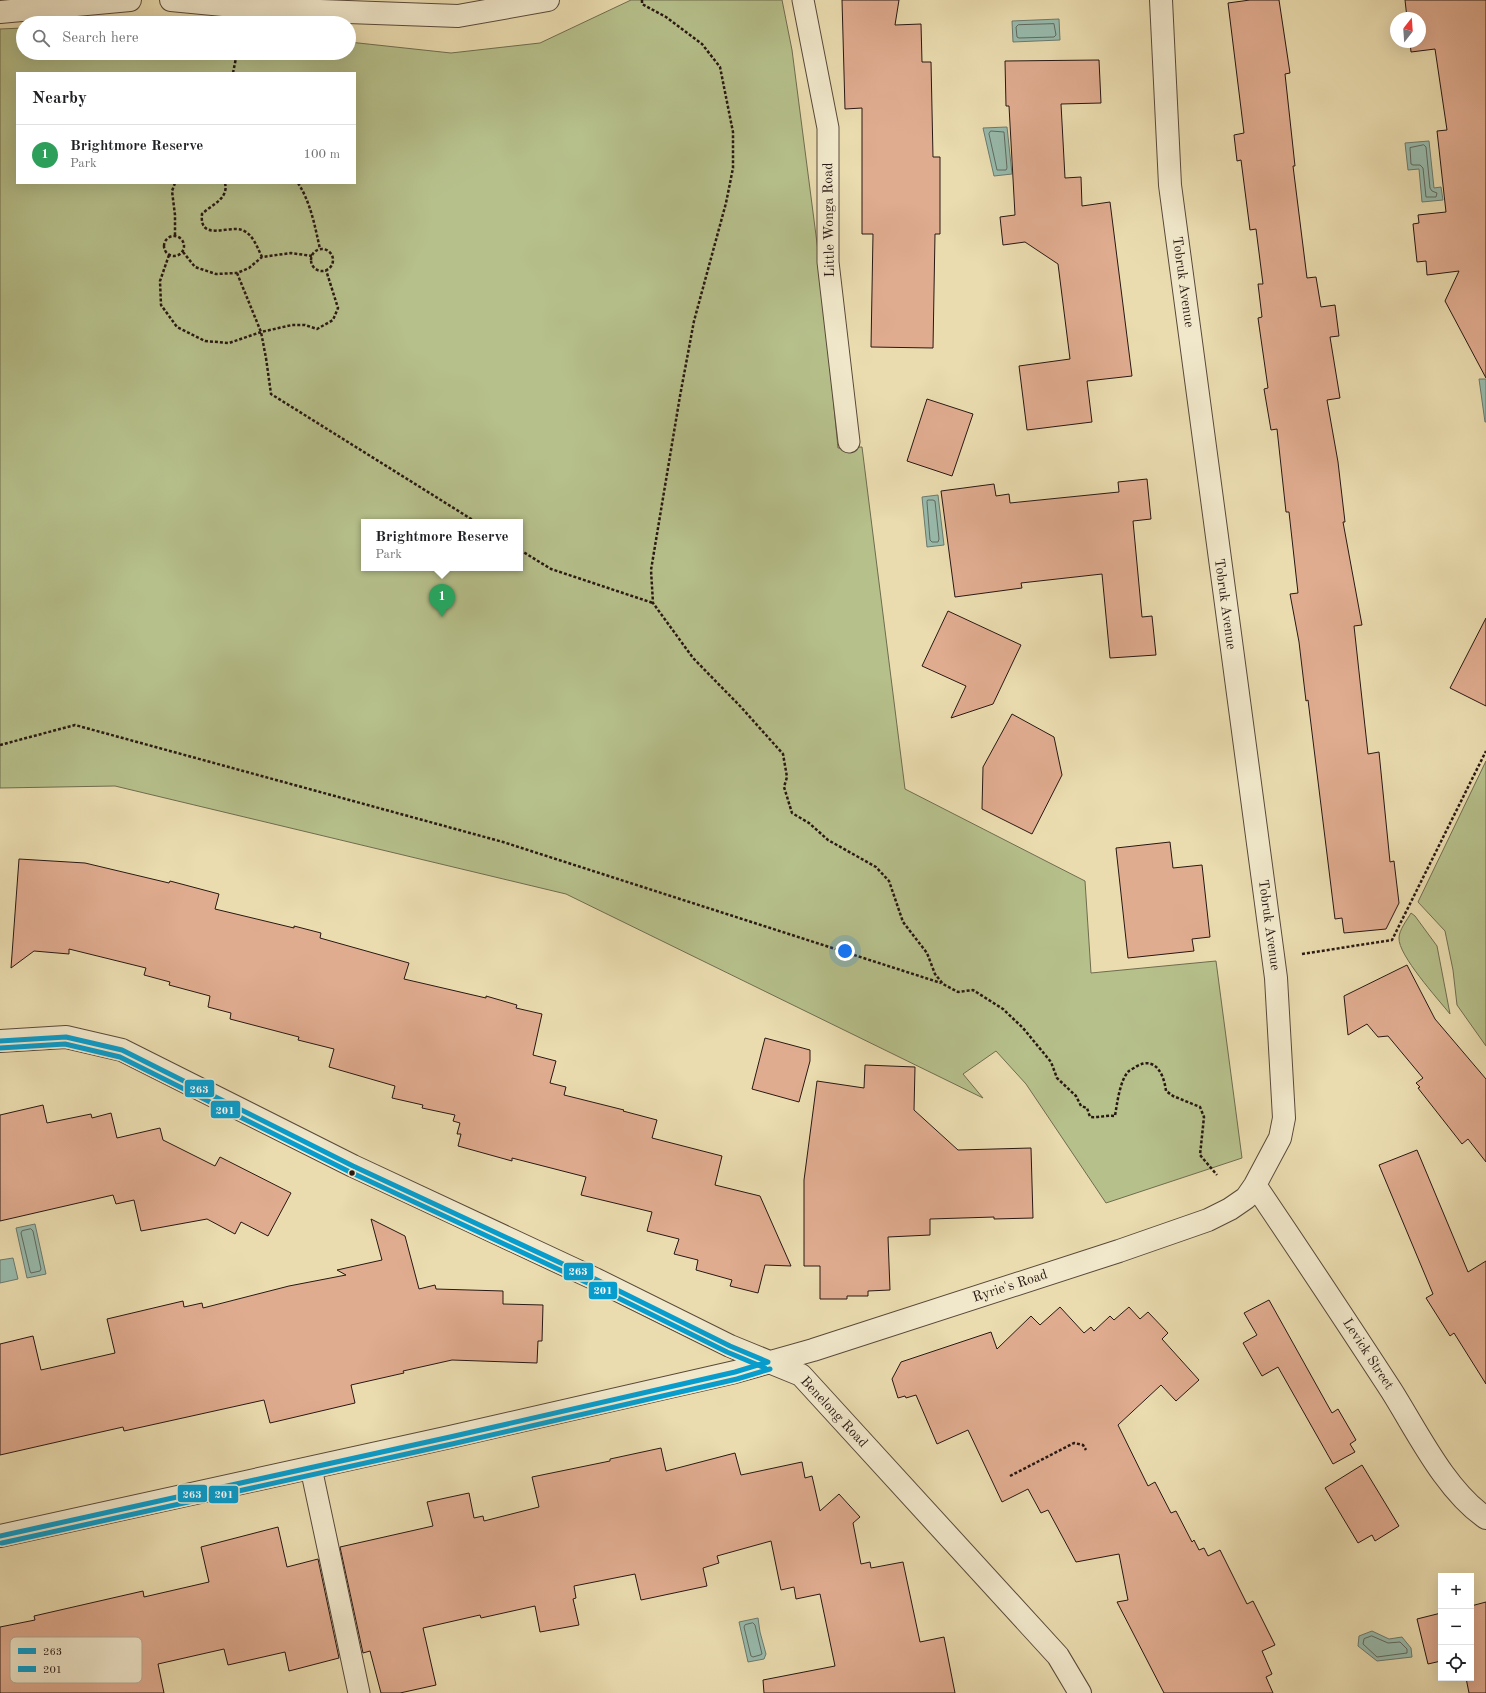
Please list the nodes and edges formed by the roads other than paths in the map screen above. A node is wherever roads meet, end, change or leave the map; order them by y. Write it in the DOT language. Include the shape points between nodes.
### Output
graph roads {
  1 [pos="130,0"];
  2 [pos="171,0"];
  3 [pos="548,0"];
  4 [pos="803,0"];
  5 [pos="1161,0"];
  6 [pos="0,12"];
  7 [pos="849,442"];
  8 [pos="0,1041"];
  9 [pos="1251,1192"];
  10 [pos="768,1362"];
  11 [pos="311,1468"];
  12 [pos="1486,1518"];
  13 [pos="0,1536"];
  14 [pos="359,1693"];
  15 [pos="1080,1693"];
  1 -- 6 [label="street"];
  2 -- 3 [label="street" via="265,9 458,16"];
  4 -- 7 [label="lane, Little Wonga Road" via="828,128 828,262"];
  5 -- 9 [label="street, Tobruk Avenue" via="1170,185 1276,978 1284,1118 1280,1138"];
  8 -- 10 [label="street, Benelong Road" via="66,1037 122,1050 354,1166"];
  9 -- 10 [label="street, Ryrie's Road" via="1230,1209 1208,1220 813,1350"];
  9 -- 12 [label="street, Levick Street" via="1320,1281 1438,1467 1473,1509"];
  10 -- 11 [label="street, Ryrie's Road"];
  10 -- 15 [label="street, Benelong Road" via="800,1375 1058,1656"];
  11 -- 13 [label="street, Ryrie's Road"];
  11 -- 14 [label="lane"];
}
